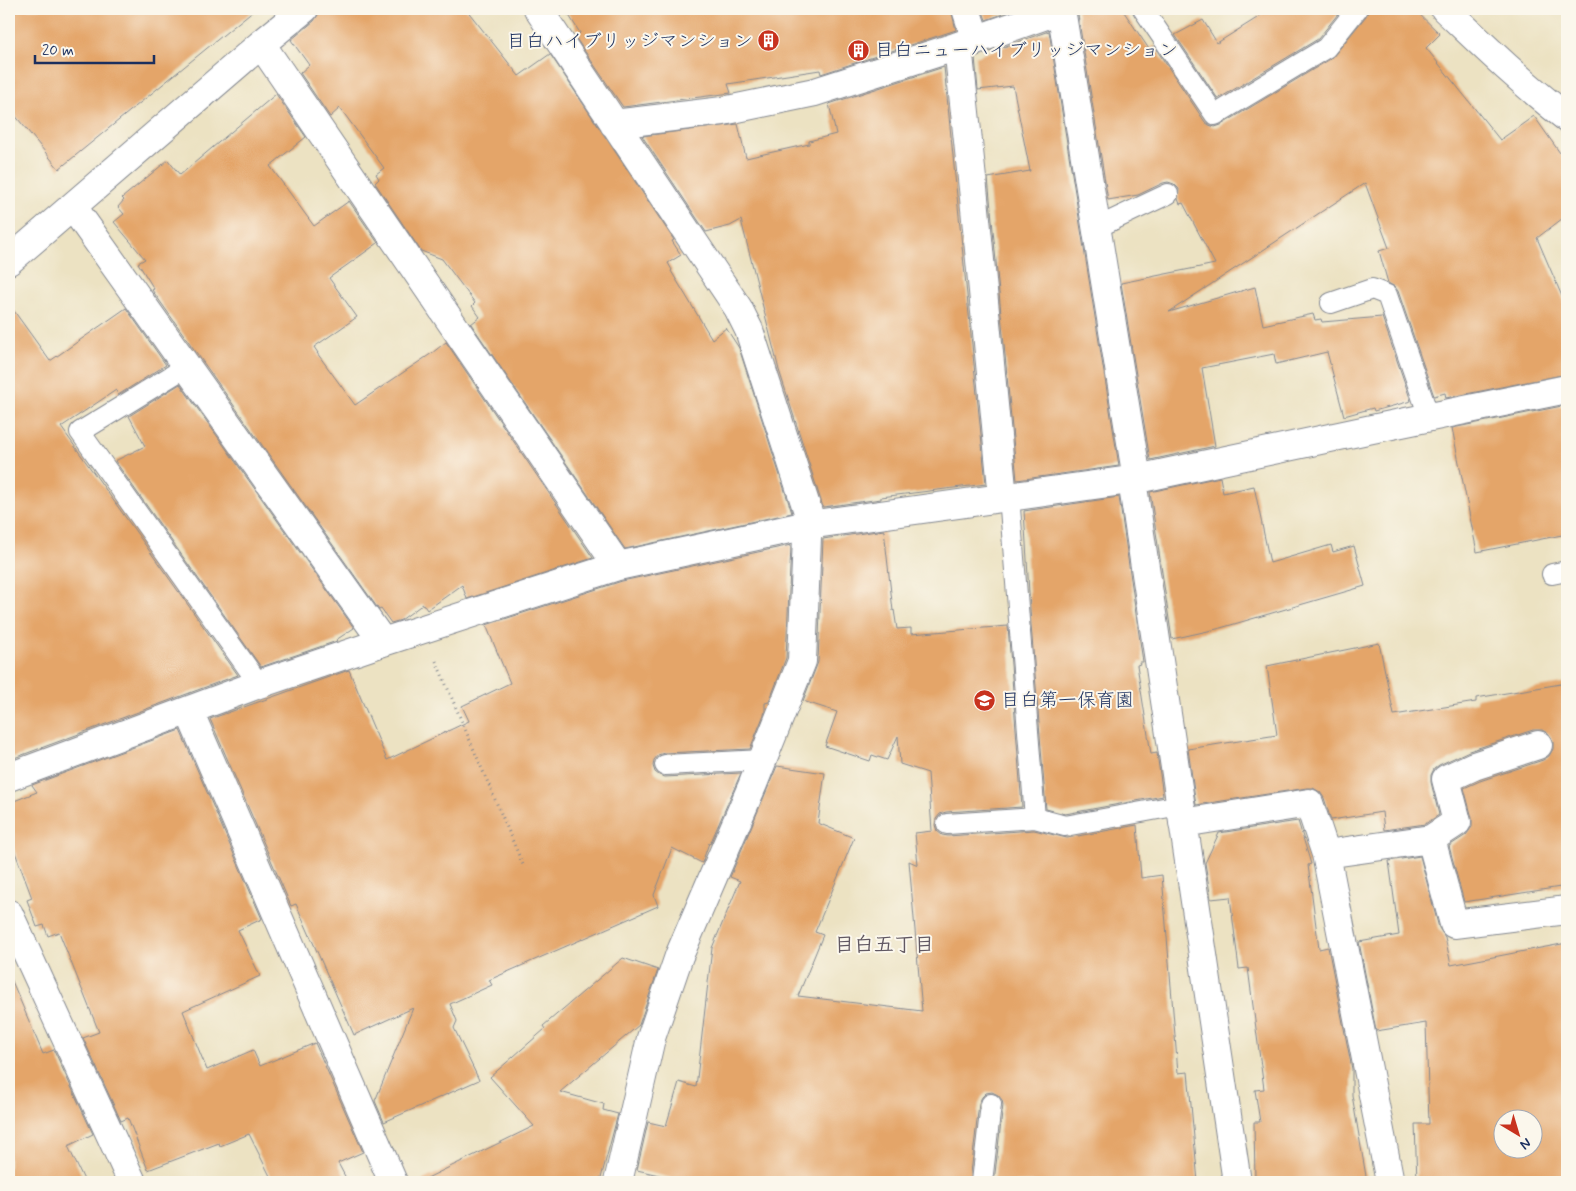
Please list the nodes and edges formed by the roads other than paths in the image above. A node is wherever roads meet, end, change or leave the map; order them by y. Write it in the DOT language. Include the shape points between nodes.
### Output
graph roads {
  1 [pos="304,9"];
  2 [pos="538,9"];
  3 [pos="966,9"];
  4 [pos="1061,9"];
  5 [pos="1143,9"];
  6 [pos="1357,9"];
  7 [pos="1445,9"];
  8 [pos="967,43"];
  9 [pos="261,44"];
  10 [pos="1567,118"];
  11 [pos="614,124"];
  12 [pos="1168,194"];
  13 [pos="73,207"];
  14 [pos="1096,228"];
  15 [pos="9,261"];
  16 [pos="1332,303"];
  17 [pos="186,367"];
  18 [pos="1567,389"];
  19 [pos="1429,418"];
  20 [pos="1134,480"];
  21 [pos="1006,497"];
  22 [pos="808,525"];
  23 [pos="618,566"];
  24 [pos="383,642"];
  25 [pos="259,684"];
  26 [pos="189,711"];
  27 [pos="1538,745"];
  28 [pos="763,760"];
  29 [pos="664,765"];
  30 [pos="9,777"];
  31 [pos="1182,814"];
  32 [pos="1035,818"];
  33 [pos="947,824"];
  34 [pos="1431,839"];
  35 [pos="1326,854"];
  36 [pos="1567,910"];
  37 [pos="9,914"];
  38 [pos="992,1104"];
  39 [pos="132,1182"];
  40 [pos="393,1182"];
  41 [pos="618,1182"];
  42 [pos="982,1182"];
  43 [pos="1237,1182"];
  44 [pos="1390,1182"];
  1 -- 9 [label="street"];
  2 -- 11 [label="street"];
  3 -- 8 [label="street"];
  4 -- 8 [label="street"];
  4 -- 14 [label="street"];
  5 -- 6 [label="lane" via="1216,115 1326,48"];
  7 -- 10 [label="street" via="1510,71"];
  8 -- 11 [label="street" via="815,92 722,111"];
  8 -- 21 [label="street" via="975,208"];
  9 -- 13 [label="street"];
  9 -- 23 [label="street"];
  11 -- 22 [label="street" via="738,308 749,330 808,512"];
  12 -- 14 [label="lane"];
  13 -- 15 [label="street"];
  13 -- 17 [label="street"];
  14 -- 20 [label="street"];
  16 -- 19 [label="lane" via="1372,289 1387,295"];
  17 -- 24 [label="street"];
  17 -- 25 [label="lane" via="80,432"];
  18 -- 19 [label="street"];
  19 -- 20 [label="street"];
  20 -- 21 [label="street"];
  20 -- 31 [label="street"];
  21 -- 22 [label="street"];
  21 -- 32 [label="lane"];
  22 -- 23 [label="street"];
  22 -- 28 [label="street" via="802,661"];
  23 -- 24 [label="street"];
  24 -- 25 [label="street"];
  25 -- 26 [label="street"];
  26 -- 30 [label="street"];
  26 -- 40 [label="street"];
  27 -- 34 [label="street" via="1474,766 1446,780 1457,822"];
  28 -- 29 [label="lane"];
  28 -- 41 [label="street" via="679,956 651,1038"];
  31 -- 32 [label="lane" via="1065,826"];
  31 -- 35 [label="street" via="1309,803"];
  31 -- 43 [label="street"];
  32 -- 33 [label="lane"];
  34 -- 35 [label="street"];
  34 -- 36 [label="street" via="1454,924"];
  35 -- 44 [label="street"];
  37 -- 39 [label="street"];
  38 -- 42 [label="lane"];
}
